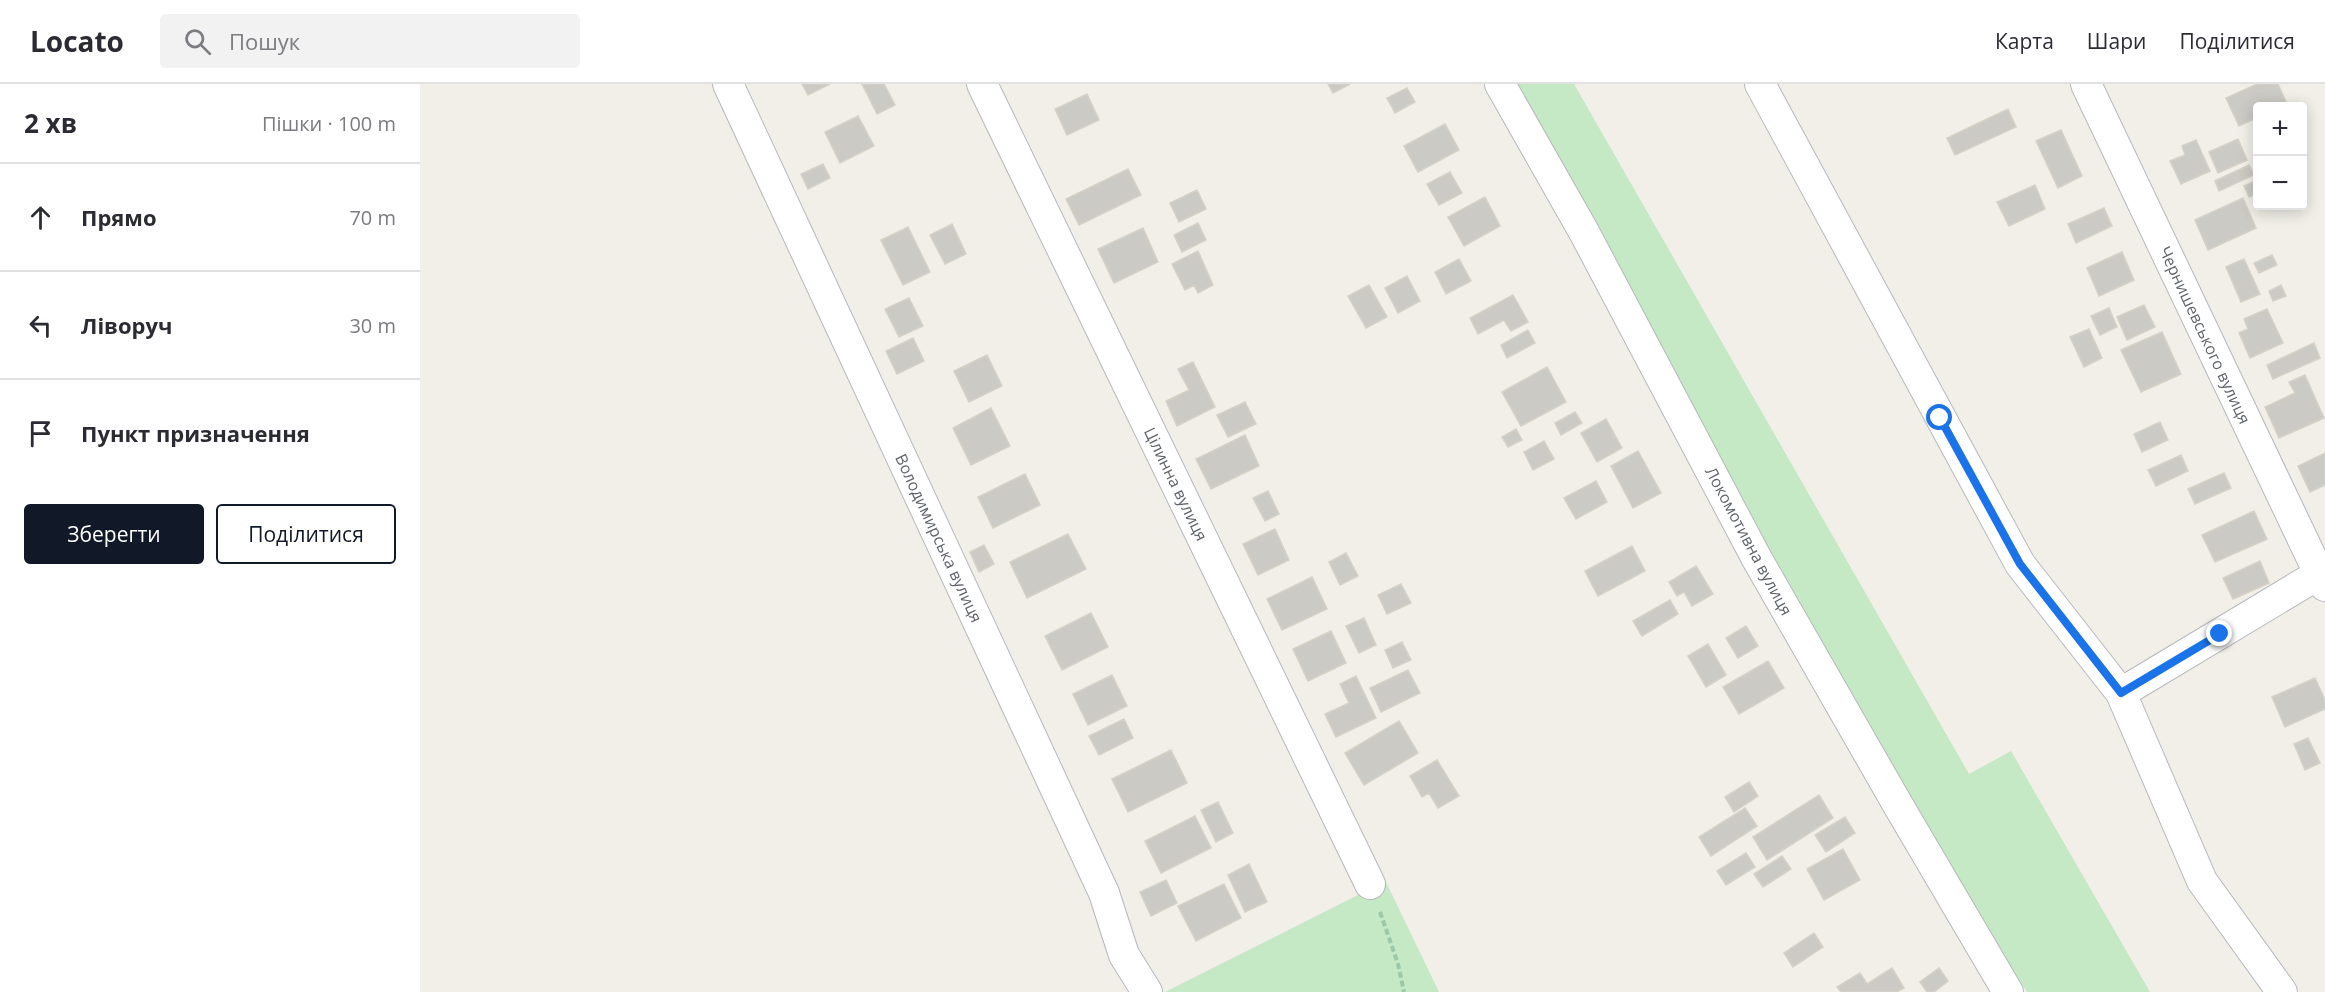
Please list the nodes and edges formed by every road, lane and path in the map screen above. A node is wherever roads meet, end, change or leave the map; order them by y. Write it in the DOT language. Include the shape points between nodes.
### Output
graph roads {
  1 [pos="728,84"];
  2 [pos="982,84"];
  3 [pos="1500,84"];
  4 [pos="1760,84"];
  5 [pos="2086,84"];
  6 [pos="2322,580"];
  7 [pos="2121,693"];
  8 [pos="1370,885"];
  9 [pos="1147,992"];
  10 [pos="1404,992"];
  11 [pos="2008,992"];
  12 [pos="2282,992"];
  1 -- 9 [label="street, Володимирська вулиця" via="1104,893 1125,955"];
  2 -- 8 [label="street, Цілинна вулиця"];
  3 -- 11 [label="street, Локомотивна вулиця" via="1584,232 1757,559"];
  4 -- 7 [label="street" via="2020,564"];
  5 -- 6 [label="street, Чернишевського вулиця"];
  6 -- 7 [label="street"];
  7 -- 12 [label="street" via="2202,881"];
  8 -- 10 [label="path"];
}
